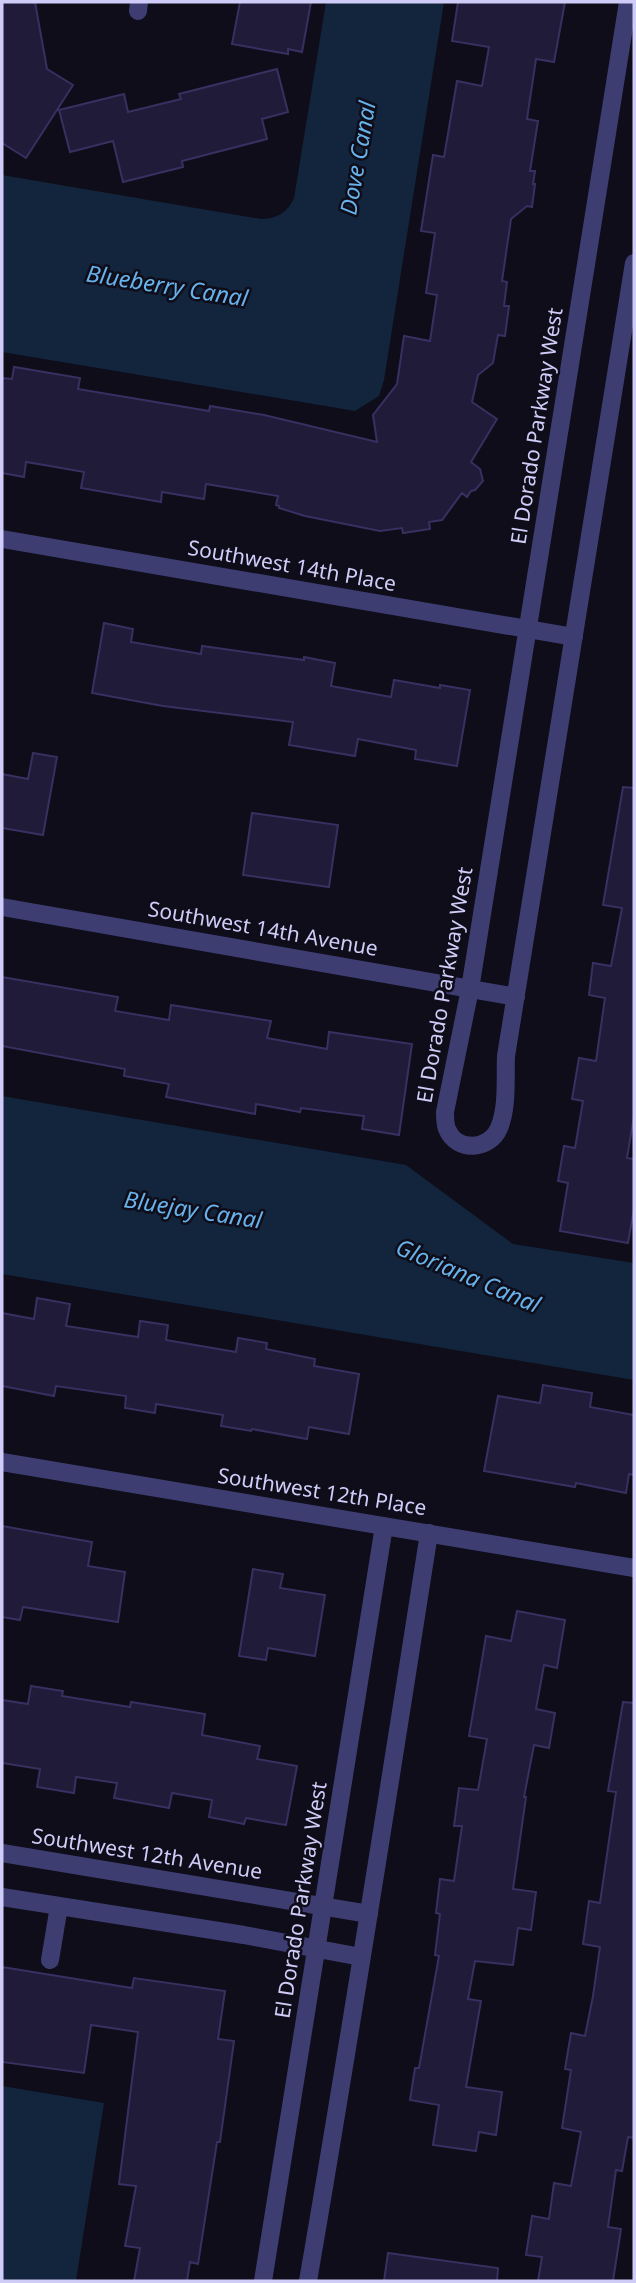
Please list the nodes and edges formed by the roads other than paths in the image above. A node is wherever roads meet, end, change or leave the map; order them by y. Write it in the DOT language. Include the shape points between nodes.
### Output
graph roads {
  1 [pos="628,2"];
  2 [pos="634,263"];
  3 [pos="2,539"];
  4 [pos="527,630"];
  5 [pos="574,637"];
  6 [pos="2,907"];
  7 [pos="470,989"];
  8 [pos="516,997"];
  9 [pos="2,1462"];
  10 [pos="384,1527"];
  11 [pos="429,1533"];
  12 [pos="634,1568"];
  13 [pos="2,1853"];
  14 [pos="2,1897"];
  15 [pos="59,1906"];
  16 [pos="323,1906"];
  17 [pos="369,1914"];
  18 [pos="316,1951"];
  19 [pos="361,1957"];
  20 [pos="50,1960"];
  21 [pos="263,2281"];
  22 [pos="308,2281"];
  1 -- 4 [label="street, El Dorado Parkway West"];
  2 -- 5 [label="street, El Dorado Parkway West"];
  3 -- 4 [label="street, Southwest 14th Place"];
  4 -- 5 [label="street, Southwest 14th Place"];
  4 -- 7 [label="street, El Dorado Parkway West"];
  5 -- 8 [label="street, El Dorado Parkway West"];
  6 -- 7 [label="street, Southwest 14th Avenue"];
  7 -- 8 [label="street, Southwest 14th Avenue"];
  7 -- 8 [label="street, El Dorado Parkway West" via="444,1112 451,1134 473,1146 490,1142 499,1129"];
  9 -- 10 [label="street, Southwest 12th Place"];
  10 -- 11 [label="street, Southwest 12th Place"];
  10 -- 16 [label="street, El Dorado Parkway West"];
  11 -- 12 [label="street, Southwest 12th Place"];
  11 -- 17 [label="street"];
  13 -- 16 [label="street, Southwest 12th Avenue"];
  14 -- 15 [label="street"];
  15 -- 18 [label="street"];
  15 -- 20 [label="street"];
  16 -- 17 [label="street, Southwest 12th Avenue"];
  16 -- 18 [label="street, El Dorado Parkway West"];
  17 -- 19 [label="street"];
  18 -- 19 [label="street"];
  18 -- 21 [label="street, El Dorado Parkway West"];
  19 -- 22 [label="street"];
}
